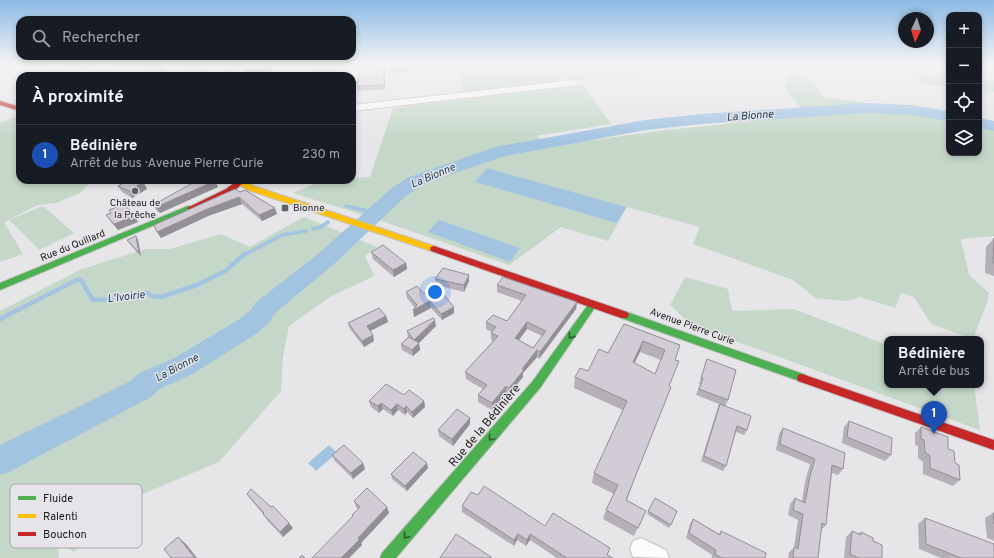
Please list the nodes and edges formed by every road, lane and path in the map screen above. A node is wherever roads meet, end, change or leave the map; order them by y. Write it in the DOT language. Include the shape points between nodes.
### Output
graph roads {
  1 [pos="511,90"];
  2 [pos="0,103"];
  3 [pos="16,108"];
  4 [pos="356,108"];
  5 [pos="237,184"];
  6 [pos="245,184"];
  7 [pos="0,287"];
  8 [pos="593,304"];
  9 [pos="994,445"];
  10 [pos="387,558"];
  1 -- 4 [label="street"];
  2 -- 3 [label="main road"];
  5 -- 7 [label="main road, Rue du Quillard" via="229,191 157,223"];
  6 -- 8 [label="main road, Avenue Pierre Curie"];
  8 -- 9 [label="main road, Avenue Pierre Curie"];
  8 -- 10 [label="main road, Rue de la Bédinière, one-way" via="536,385"];
}
